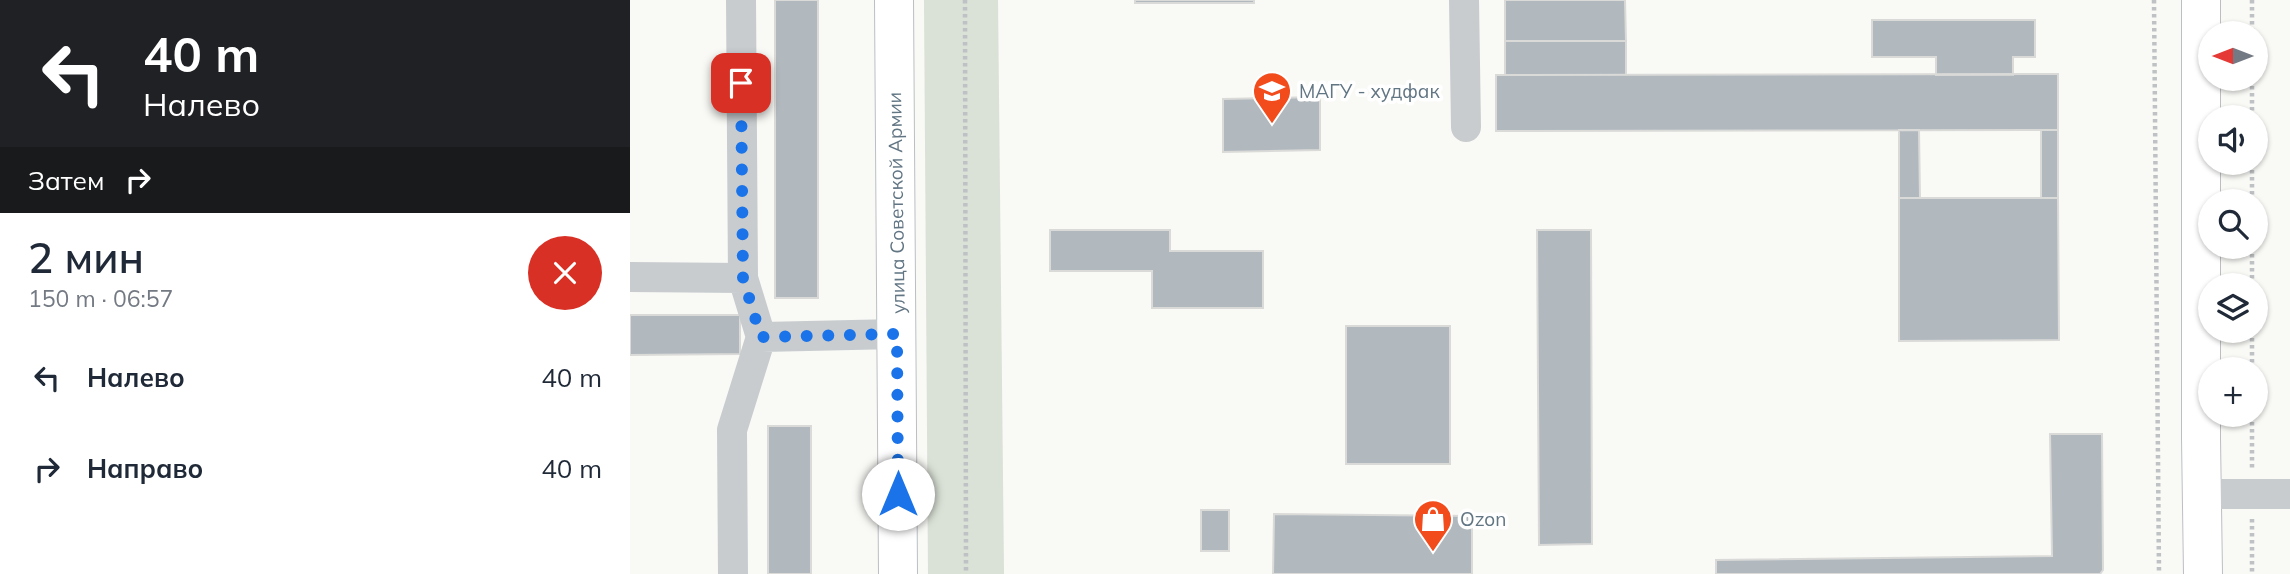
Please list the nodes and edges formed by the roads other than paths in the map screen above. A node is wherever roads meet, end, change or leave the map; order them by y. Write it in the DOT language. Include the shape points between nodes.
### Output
graph roads {
  1 [pos="741,0"];
  2 [pos="894,0"];
  3 [pos="1464,0"];
  4 [pos="2200,0"];
  5 [pos="1466,127"];
  6 [pos="630,277"];
  7 [pos="743,278"];
  8 [pos="897,334"];
  9 [pos="761,337"];
  10 [pos="2201,494"];
  11 [pos="2290,494"];
  12 [pos="733,574"];
  13 [pos="898,574"];
  14 [pos="2203,574"];
  1 -- 7 [label="lane"];
  2 -- 8 [label="main road, улица Советской Армии"];
  3 -- 5 [label="lane"];
  4 -- 10 [label="main road"];
  6 -- 7 [label="lane"];
  7 -- 9 [label="lane"];
  8 -- 9 [label="lane"];
  8 -- 13 [label="main road, улица Советской Армии"];
  9 -- 12 [label="lane" via="732,430"];
  10 -- 11 [label="lane"];
  10 -- 14 [label="main road"];
}
